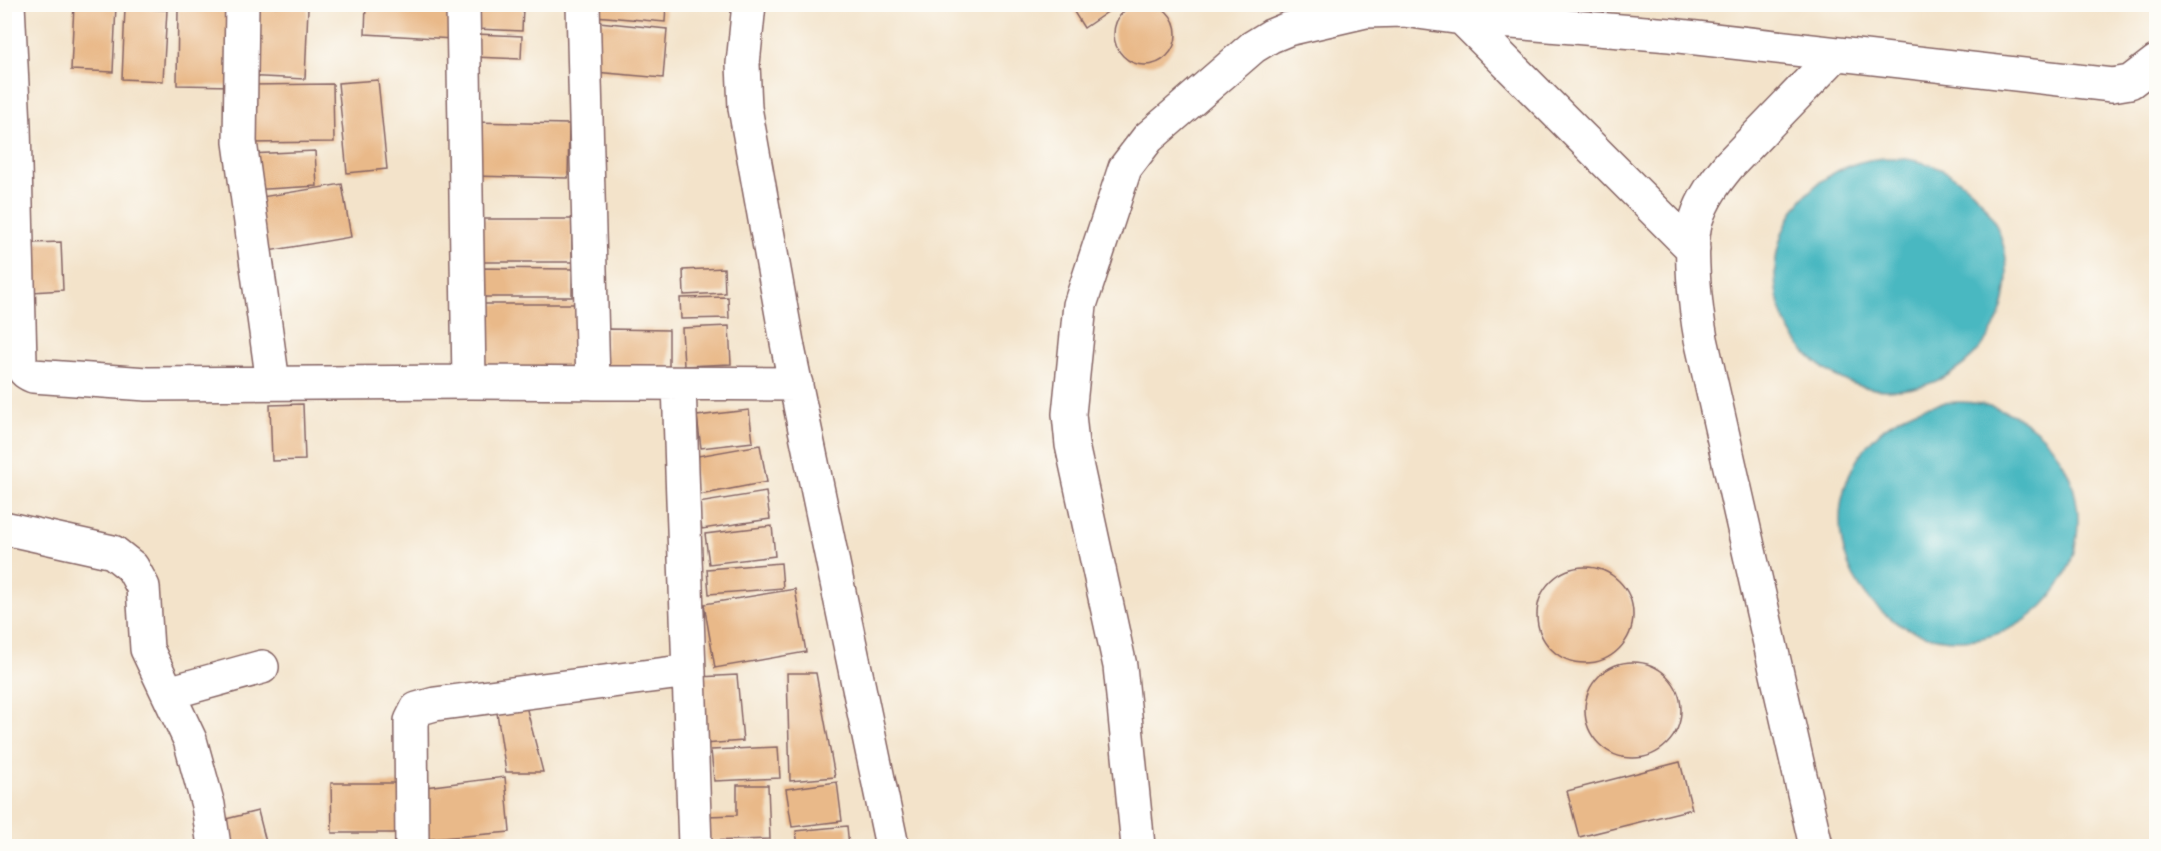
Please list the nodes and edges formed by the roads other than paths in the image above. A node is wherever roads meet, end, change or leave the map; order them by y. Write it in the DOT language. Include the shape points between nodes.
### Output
graph roads {
  1 [pos="8,4"];
  2 [pos="242,4"];
  3 [pos="463,4"];
  4 [pos="583,4"];
  5 [pos="749,4"];
  6 [pos="1462,18"];
  7 [pos="1836,54"];
  8 [pos="2157,62"];
  9 [pos="9,126"];
  10 [pos="1693,249"];
  11 [pos="470,382"];
  12 [pos="273,383"];
  13 [pos="593,383"];
  14 [pos="679,384"];
  15 [pos="796,384"];
  16 [pos="4,528"];
  17 [pos="262,667"];
  18 [pos="689,671"];
  19 [pos="168,693"];
  20 [pos="214,846"];
  21 [pos="412,846"];
  22 [pos="695,846"];
  23 [pos="892,846"];
  24 [pos="1138,846"];
  25 [pos="1816,846"];
  1 -- 9 [label="street"];
  2 -- 12 [label="street" via="240,142"];
  3 -- 11 [label="street"];
  4 -- 13 [label="street"];
  5 -- 15 [label="street" via="743,64 745,108"];
  6 -- 7 [label="street" via="1670,35"];
  6 -- 10 [label="street"];
  6 -- 24 [label="street" via="1385,9 1271,36 1253,47 1148,138 1125,168 1080,305 1069,414 1072,445 1120,666"];
  7 -- 8 [label="street" via="2112,85 2130,82"];
  7 -- 10 [label="street" via="1713,184 1695,222"];
  9 -- 12 [label="street" via="23,370 33,376 147,384"];
  10 -- 25 [label="street" via="1701,339"];
  11 -- 12 [label="street"];
  11 -- 13 [label="street"];
  13 -- 14 [label="street"];
  14 -- 15 [label="street"];
  14 -- 18 [label="street"];
  15 -- 23 [label="street"];
  16 -- 19 [label="street" via="113,552 132,567 143,587 147,649"];
  17 -- 19 [label="street"];
  18 -- 21 [label="street" via="417,709 411,721"];
  18 -- 22 [label="street"];
  19 -- 20 [label="street" via="189,741 208,805"];
}
